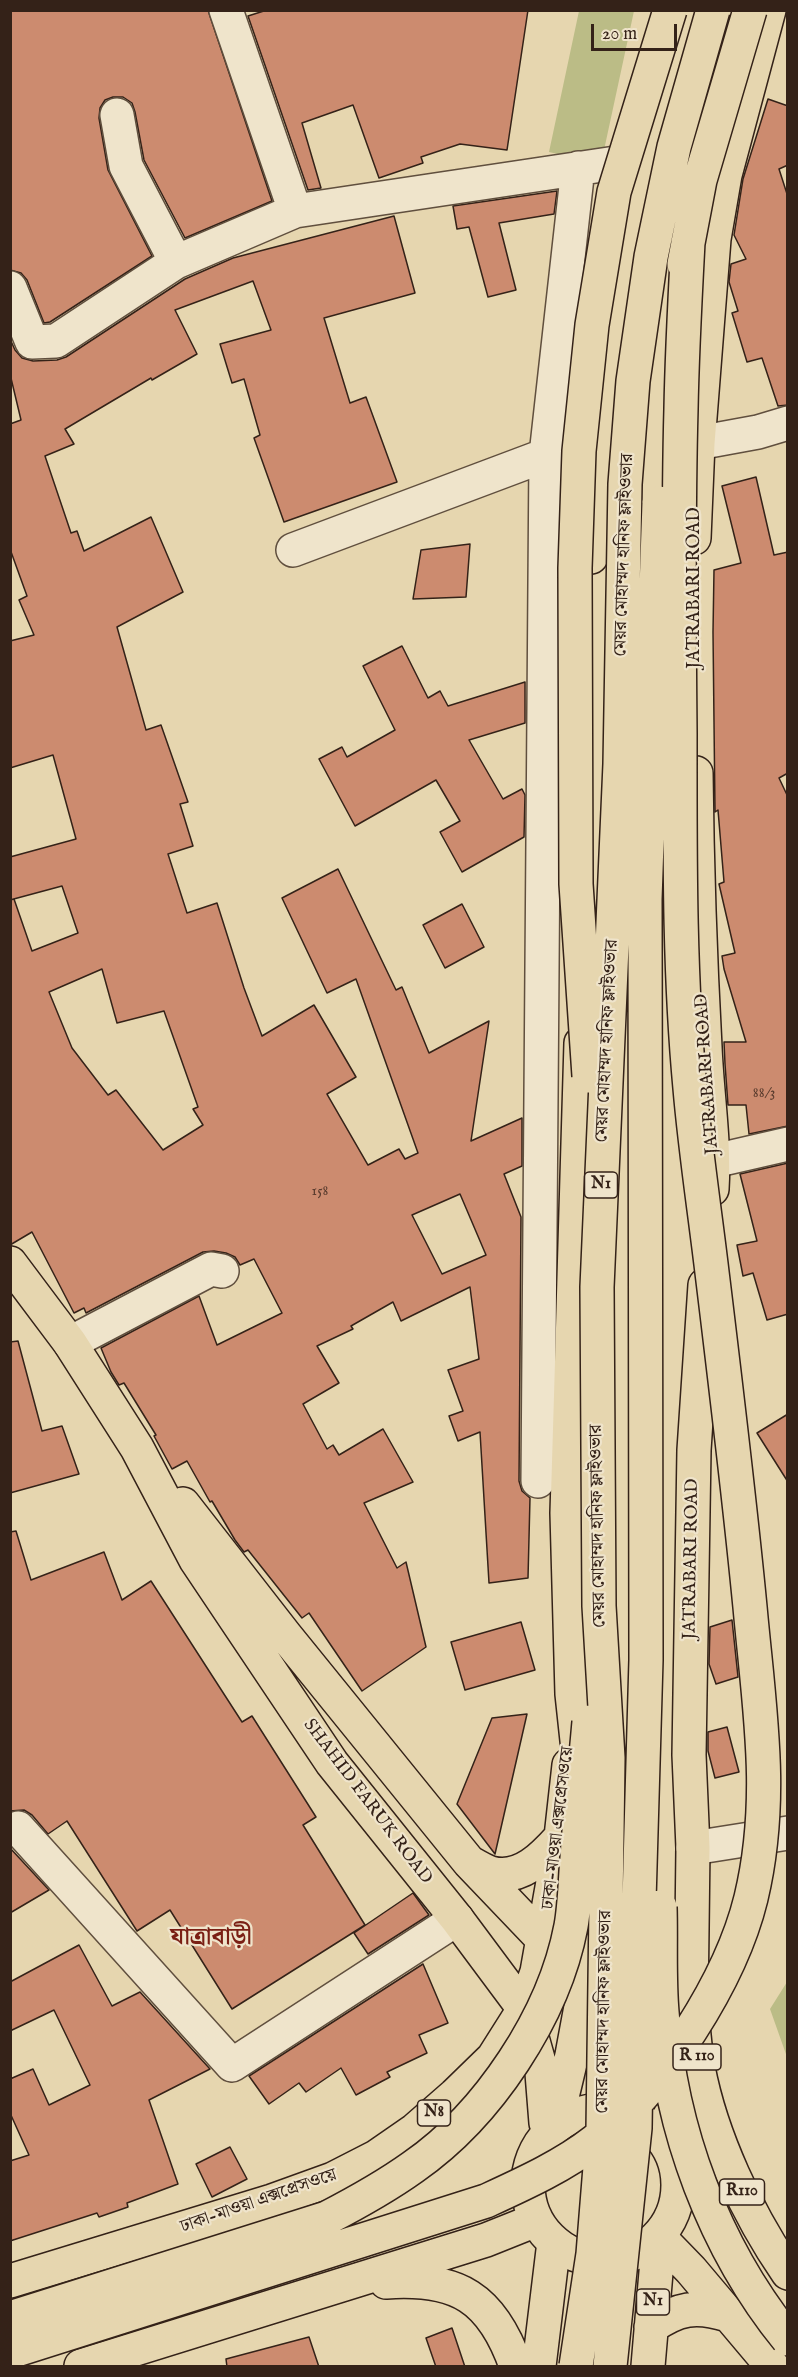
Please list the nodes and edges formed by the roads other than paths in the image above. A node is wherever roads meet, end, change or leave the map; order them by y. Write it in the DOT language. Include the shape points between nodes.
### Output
graph roads {
  1 [pos="226,10"];
  2 [pos="670,10"];
  3 [pos="698,10"];
  4 [pos="713,10"];
  5 [pos="750,10"];
  6 [pos="769,10"];
  7 [pos="117,115"];
  8 [pos="649,158"];
  9 [pos="578,168"];
  10 [pos="295,211"];
  11 [pos="688,242"];
  12 [pos="176,262"];
  13 [pos="10,288"];
  14 [pos="788,423"];
  15 [pos="698,443"];
  16 [pos="546,454"];
  17 [pos="293,550"];
  18 [pos="788,1144"];
  19 [pos="714,1161"];
  20 [pos="10,1263"];
  21 [pos="222,1271"];
  22 [pos="597,1287"];
  23 [pos="70,1343"];
  24 [pos="137,1448"];
  25 [pos="538,1481"];
  26 [pos="599,1606"];
  27 [pos="646,1660"];
  28 [pos="572,1694"];
  29 [pos="18,1828"];
  30 [pos="788,1833"];
  31 [pos="561,1837"];
  32 [pos="693,1848"];
  33 [pos="469,1862"];
  34 [pos="457,1919"];
  35 [pos="544,1940"];
  36 [pos="585,1985"];
  37 [pos="691,2007"];
  38 [pos="524,2009"];
  39 [pos="708,2105"];
  40 [pos="551,2130"];
  41 [pos="657,2133"];
  42 [pos="545,2231"];
  43 [pos="659,2237"];
  44 [pos="788,2273"];
  45 [pos="10,2281"];
  46 [pos="348,2285"];
  47 [pos="728,2315"];
  48 [pos="10,2318"];
  49 [pos="651,2327"];
  50 [pos="788,2339"];
  51 [pos="10,2352"];
  52 [pos="93,2365"];
  53 [pos="516,2367"];
  54 [pos="539,2367"];
  55 [pos="576,2367"];
  56 [pos="610,2367"];
  57 [pos="648,2367"];
  58 [pos="772,2367"];
  1 -- 10 [label="street"];
  2 -- 22 [label="main road, bridge" via="614,192 592,326 579,452 575,568 576,884 592,1117"];
  3 -- 8 [label="main road"];
  4 -- 22 [label="main road, মেয়র মোহাম্মদ হানিফ ফ্লাইওভার / N1, bridge" via="672,158 651,256 633,381"];
  5 -- 11 [label="main road, মেয়র মোহাম্মদ হানিফ ফ্লাইওভার / N1, bridge" via="700,180"];
  6 -- 15 [label="main road, JATRABARI ROAD" via="725,176 714,239"];
  7 -- 12 [label="street" via="126,166"];
  8 -- 9 [label="street"];
  8 -- 28 [label="main road" via="616,302 598,441 592,536 567,1513"];
  9 -- 10 [label="street"];
  9 -- 16 [label="street"];
  10 -- 12 [label="street"];
  11 -- 27 [label="main road, মেয়র মোহাম্মদ হানিফ ফ্লাইওভার / N1, bridge" via="666,402 656,537 645,887"];
  11 -- 51 [label="main road, bridge" via="679,511 683,995 690,1090 737,1472 765,1763 762,1850 750,1905 699,2019 656,2078 595,2141 537,2177 486,2201"];
  12 -- 13 [label="street" via="56,341 32,342"];
  14 -- 15 [label="street"];
  15 -- 19 [label="main road, JATRABARI ROAD" via="694,573 698,899"];
  16 -- 17 [label="street"];
  16 -- 25 [label="street"];
  18 -- 19 [label="street"];
  19 -- 32 [label="main road, JATRABARI ROAD" via="694,1450 689,1755"];
  20 -- 23 [label="main road, SHAHID FARUK ROAD"];
  21 -- 23 [label="street" via="211,1269"];
  22 -- 26 [label="main road, মেয়র মোহাম্মদ হানিফ ফ্লাইওভার / N1, bridge"];
  23 -- 24 [label="main road, SHAHID FARUK ROAD"];
  24 -- 33 [label="main road, SHAHID FARUK ROAD"];
  24 -- 34 [label="main road, SHAHID FARUK ROAD" via="196,1560 326,1753"];
  26 -- 48 [label="main road, bridge" via="571,1925 557,1977 539,2017 490,2094 415,2166 327,2218"];
  26 -- 55 [label="main road, মেয়র মোহাম্মদ হানিফ ফ্লাইওভার / N1, bridge" via="608,1758 603,2130 593,2254"];
  27 -- 50 [label="main road, bridge" via="658,1782 662,2011 679,2118 695,2173 715,2221 740,2270"];
  27 -- 56 [label="main road, মেয়র মোহাম্মদ হানিফ ফ্লাইওভার / N1, bridge" via="635,2128"];
  28 -- 31 [label="main road, ঢাকা-মাওয়া এক্সপ্রেসওয়ে / N8"];
  28 -- 36 [label="main road" via="588,1832"];
  29 -- 34 [label="street" via="232,2065"];
  30 -- 32 [label="street"];
  31 -- 33 [label="main road" via="543,1857 527,1868 509,1873 491,1873"];
  31 -- 35 [label="main road, ঢাকা-মাওয়া এক্সপ্রেসওয়ে / N8"];
  32 -- 37 [label="main road, JATRABARI ROAD"];
  33 -- 35 [label="main road, SHAHID FARUK ROAD"];
  34 -- 38 [label="main road, SHAHID FARUK ROAD"];
  35 -- 36 [label="main road, SHAHID FARUK ROAD"];
  35 -- 38 [label="main road, ঢাকা-মাওয়া এক্সপ্রেসওয়ে / N8"];
  36 -- 37 [label="main road"];
  36 -- 40 [label="main road" via="572,2055"];
  36 -- 41 [label="main road"];
  37 -- 39 [label="main road, R 110" via="698,2066"];
  37 -- 41 [label="main road, JATRABARI ROAD"];
  38 -- 40 [label="main road, SHAHID FARUK ROAD" via="542,2073"];
  38 -- 45 [label="main road, ঢাকা-মাওয়া এক্সপ্রেসওয়ে / N8" via="493,2058 415,2130 376,2157 333,2179 272,2201"];
  39 -- 44 [label="main road, R110" via="717,2137 754,2218"];
  40 -- 41 [label="main road" via="573,2115 612,2110 632,2115"];
  40 -- 42 [label="main road" via="531,2161 528,2175 531,2206"];
  41 -- 43 [label="main road" via="675,2163 678,2186 673,2215"];
  42 -- 43 [label="main road" via="571,2253 590,2259 629,2256"];
  42 -- 46 [label="main road" via="486,2240"];
  42 -- 54 [label="main road"];
  43 -- 47 [label="main road"];
  43 -- 49 [label="main road, N1"];
  46 -- 52 [label="main road"];
  46 -- 53 [label="main road" via="439,2283 470,2296 493,2317"];
  47 -- 49 [label="main road" via="710,2310 682,2311"];
  47 -- 58 [label="main road"];
  49 -- 57 [label="main road, N1"];
}
